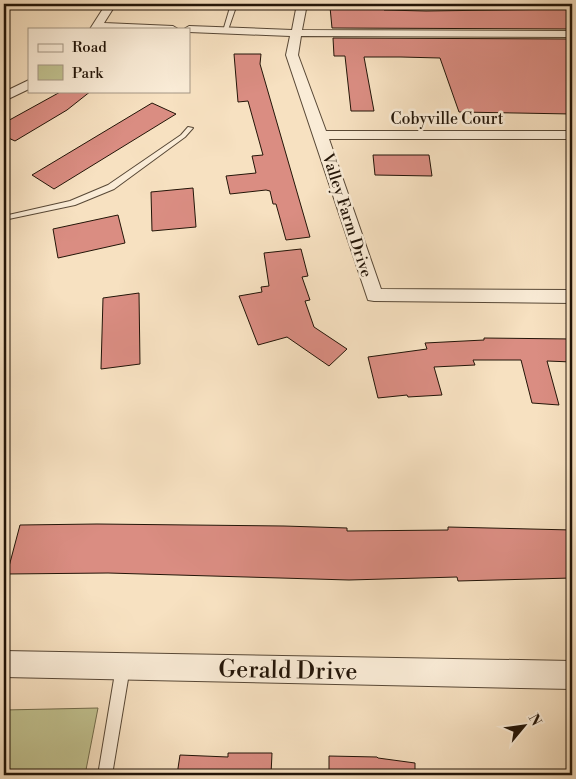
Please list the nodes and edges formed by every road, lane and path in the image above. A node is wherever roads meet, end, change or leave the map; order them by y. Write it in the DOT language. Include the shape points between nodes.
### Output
graph roads {
  1 [pos="111,4"];
  2 [pos="234,4"];
  3 [pos="302,4"];
  4 [pos="96,28"];
  5 [pos="190,29"];
  6 [pos="225,30"];
  7 [pos="296,33"];
  8 [pos="572,34"];
  9 [pos="28,85"];
  10 [pos="4,97"];
  11 [pos="190,128"];
  12 [pos="322,135"];
  13 [pos="572,135"];
  14 [pos="4,218"];
  15 [pos="572,297"];
  16 [pos="4,664"];
  17 [pos="123,666"];
  18 [pos="572,675"];
  19 [pos="105,775"];
  1 -- 4 [label="street"];
  2 -- 6 [label="lane"];
  3 -- 7 [label="street, Valley Farm Drive"];
  5 -- 6 [label="street"];
  6 -- 7 [label="street"];
  7 -- 8 [label="street"];
  7 -- 12 [label="street, Valley Farm Drive" via="292,55"];
  9 -- 10 [label="street"];
  11 -- 14 [label="lane" via="111,187 72,203"];
  12 -- 13 [label="street, Cobyville Court"];
  12 -- 15 [label="street, Valley Farm Drive" via="374,295"];
  16 -- 17 [label="street, Gerald Drive"];
  17 -- 18 [label="street, Gerald Drive"];
  17 -- 19 [label="lane"];
}
